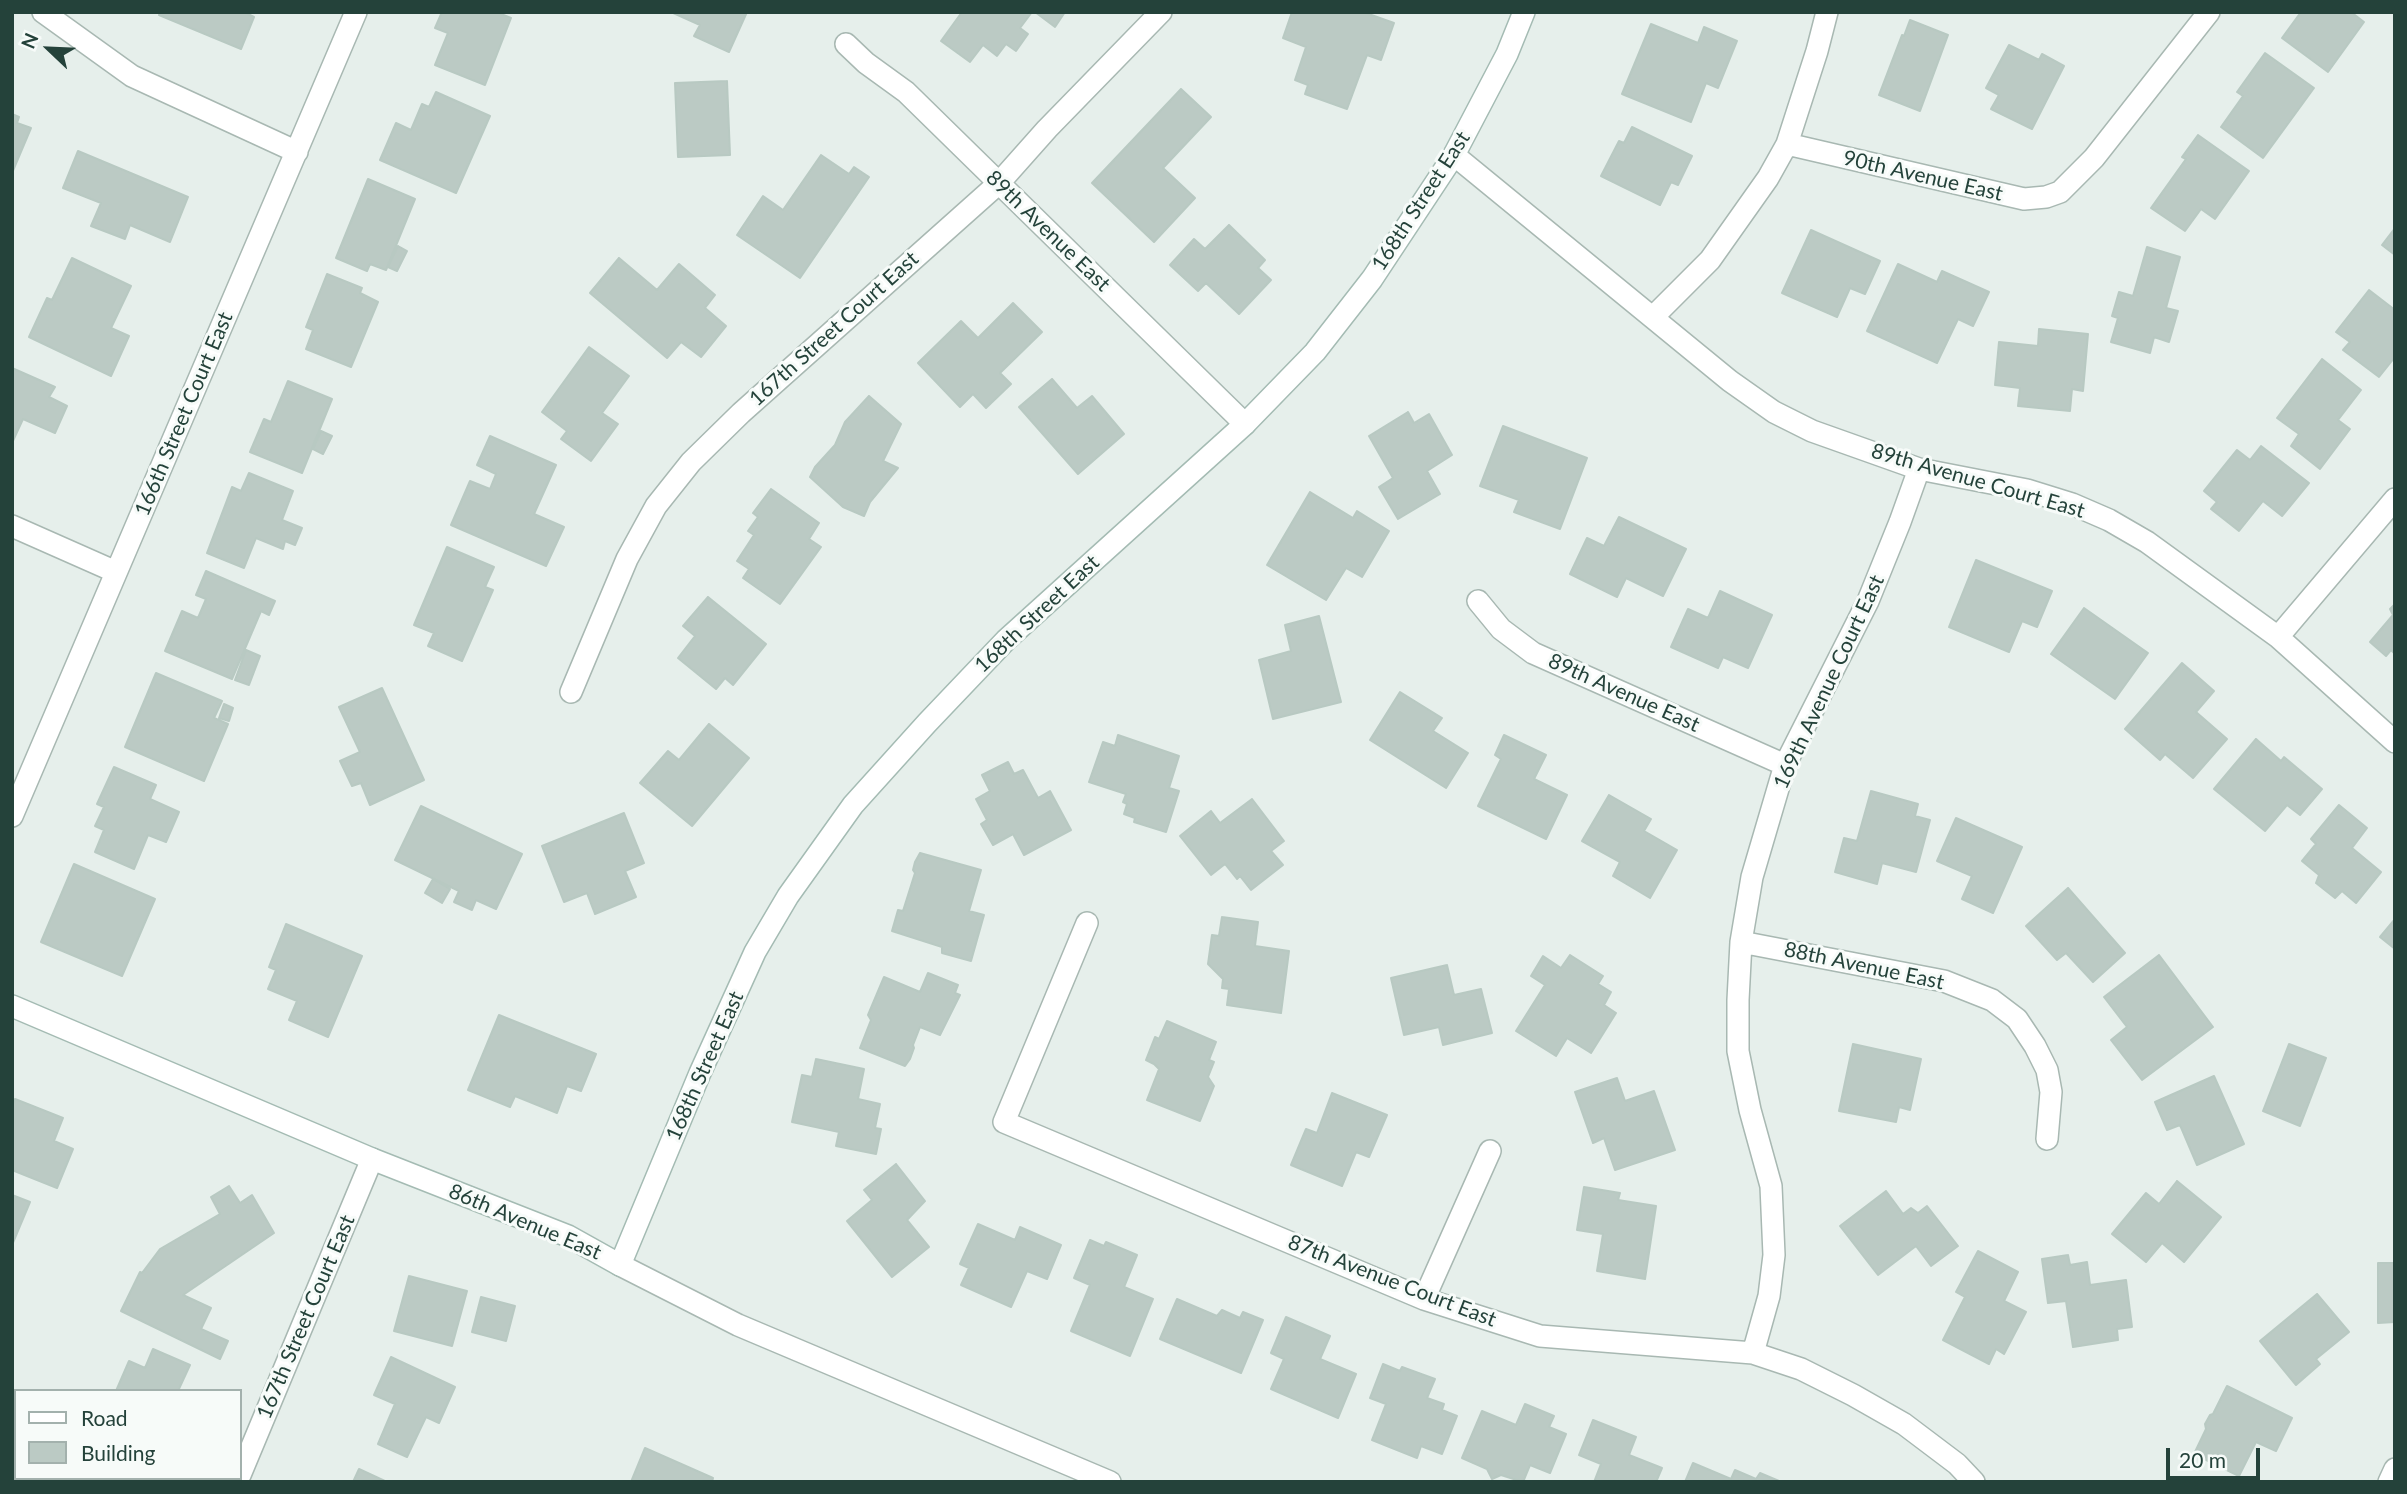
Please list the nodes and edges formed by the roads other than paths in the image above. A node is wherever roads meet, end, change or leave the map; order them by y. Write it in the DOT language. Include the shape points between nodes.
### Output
graph roads {
  1 [pos="43,12"];
  2 [pos="356,12"];
  3 [pos="1161,12"];
  4 [pos="1524,12"];
  5 [pos="1827,12"];
  6 [pos="2209,12"];
  7 [pos="846,44"];
  8 [pos="1787,144"];
  9 [pos="297,152"];
  10 [pos="1454,155"];
  11 [pos="999,183"];
  12 [pos="1653,317"];
  13 [pos="1245,424"];
  14 [pos="1919,469"];
  15 [pos="2395,499"];
  16 [pos="12,526"];
  17 [pos="116,572"];
  18 [pos="1478,601"];
  19 [pos="2278,637"];
  20 [pos="571,692"];
  21 [pos="2395,742"];
  22 [pos="1785,765"];
  23 [pos="12,816"];
  24 [pos="1087,923"];
  25 [pos="1741,942"];
  26 [pos="12,1006"];
  27 [pos="2047,1139"];
  28 [pos="1490,1151"];
  29 [pos="372,1159"];
  30 [pos="620,1265"];
  31 [pos="1424,1298"];
  32 [pos="1753,1353"];
  33 [pos="242,1468"];
  34 [pos="2395,1469"];
  35 [pos="1110,1482"];
  36 [pos="1974,1482"];
  37 [pos="2389,1482"];
  1 -- 9 [label="street" via="132,76"];
  2 -- 9 [label="street, 166th Street Court East"];
  3 -- 11 [label="street, 167th Street Court East"];
  4 -- 10 [label="street, 168th Street East"];
  5 -- 8 [label="street"];
  6 -- 8 [label="street, 90th Avenue East" via="2094,158 2060,192 2046,197 2024,199"];
  7 -- 11 [label="street, 89th Avenue East" via="906,92"];
  8 -- 12 [label="street" via="1710,260"];
  9 -- 17 [label="street, 166th Street Court East"];
  10 -- 12 [label="street, 89th Avenue Court East"];
  10 -- 13 [label="street, 168th Street East" via="1372,279 1315,352"];
  11 -- 13 [label="street, 89th Avenue East"];
  11 -- 20 [label="street, 167th Street Court East" via="691,461 656,506 627,559"];
  12 -- 14 [label="street, 89th Avenue Court East" via="1774,412 1812,431"];
  13 -- 30 [label="street, 168th Street East" via="1006,640 853,806 788,896 755,952"];
  14 -- 19 [label="street, 89th Avenue Court East" via="2027,491 2109,520 2147,542"];
  14 -- 22 [label="street, 169th Avenue Court East" via="1868,601"];
  15 -- 19 [label="street"];
  16 -- 17 [label="street"];
  17 -- 23 [label="street, 166th Street Court East"];
  18 -- 22 [label="street, 89th Avenue East" via="1501,629 1533,653"];
  19 -- 21 [label="street, 89th Avenue Court East"];
  22 -- 25 [label="street, 169th Avenue Court East" via="1752,877"];
  24 -- 31 [label="street, 87th Avenue Court East" via="1004,1122"];
  25 -- 27 [label="street, 88th Avenue East" via="1944,981 1992,1000 2017,1020 2048,1070"];
  25 -- 32 [label="street, 169th Avenue Court East" via="1738,1051 1770,1186 1774,1255 1769,1296"];
  26 -- 29 [label="street, 86th Avenue East"];
  28 -- 31 [label="street"];
  29 -- 30 [label="street, 86th Avenue East" via="568,1236"];
  29 -- 33 [label="street, 167th Street Court East"];
  30 -- 35 [label="street, 86th Avenue East" via="738,1325"];
  31 -- 32 [label="street, 87th Avenue Court East" via="1540,1336"];
  32 -- 36 [label="street, 87th Avenue Court East" via="1801,1369 1884,1412"];
  34 -- 37 [label="street"];
}
